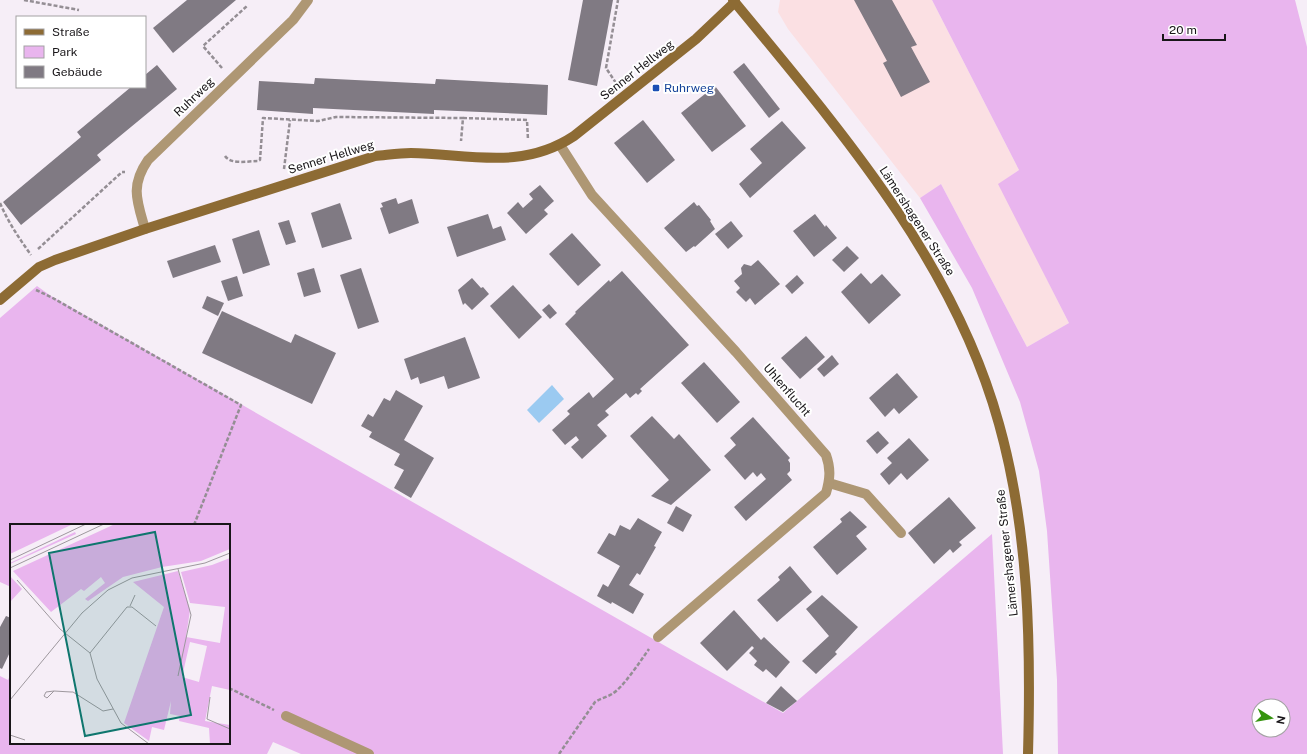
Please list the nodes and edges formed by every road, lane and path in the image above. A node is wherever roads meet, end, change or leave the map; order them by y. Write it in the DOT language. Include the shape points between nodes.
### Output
graph roads {
  1 [pos="24,0"];
  2 [pos="308,0"];
  3 [pos="618,0"];
  4 [pos="735,1"];
  5 [pos="247,6"];
  6 [pos="79,10"];
  7 [pos="232,79"];
  8 [pos="614,81"];
  9 [pos="463,118"];
  10 [pos="290,120"];
  11 [pos="560,145"];
  12 [pos="530,155"];
  13 [pos="225,156"];
  14 [pos="460,157"];
  15 [pos="139,176"];
  16 [pos="282,186"];
  17 [pos="0,203"];
  18 [pos="145,229"];
  19 [pos="23,280"];
  20 [pos="0,300"];
  21 [pos="829,483"];
  22 [pos="194,524"];
  23 [pos="901,533"];
  24 [pos="658,637"];
  25 [pos="230,688"];
  26 [pos="286,716"];
  27 [pos="369,754"];
  28 [pos="559,754"];
  29 [pos="1028,754"];
  1 -- 6 [label="path"];
  2 -- 7 [label="street, Ruhrweg" via="293,20"];
  3 -- 8 [label="path" via="606,68"];
  4 -- 11 [label="street, Senner Hellweg" via="660,69"];
  4 -- 29 [label="street, Lämershagener Straße" via="810,93 894,206 945,290 975,354 1006,450 1021,537 1028,643"];
  5 -- 7 [label="path" via="203,46"];
  7 -- 15 [label="street, Ruhrweg" via="148,160"];
  9 -- 10 [label="path" via="336,117 318,121"];
  9 -- 12 [label="path" via="527,120"];
  9 -- 14 [label="path"];
  10 -- 13 [label="path" via="263,118 260,160 235,162"];
  10 -- 16 [label="path"];
  11 -- 12 [label="street, Senner Hellweg"];
  11 -- 21 [label="street, Uhlenflucht" via="592,195 736,352 826,455 830,473"];
  12 -- 14 [label="street, Senner Hellweg" via="509,158"];
  14 -- 16 [label="street, Senner Hellweg" via="412,153 374,156"];
  15 -- 17 [label="path" via="122,172 31,255 16,235"];
  15 -- 18 [label="street, Ruhrweg" via="136,194"];
  16 -- 18 [label="street, Senner Hellweg"];
  18 -- 19 [label="street, Senner Hellweg" via="43,264"];
  19 -- 20 [label="street, Senner Hellweg"];
  19 -- 22 [label="path" via="241,405"];
  21 -- 23 [label="street" via="866,494"];
  21 -- 24 [label="street" via="826,493"];
  24 -- 28 [label="path" via="629,677 613,693 595,702"];
  25 -- 26 [label="path"];
  26 -- 27 [label="street"];
}
